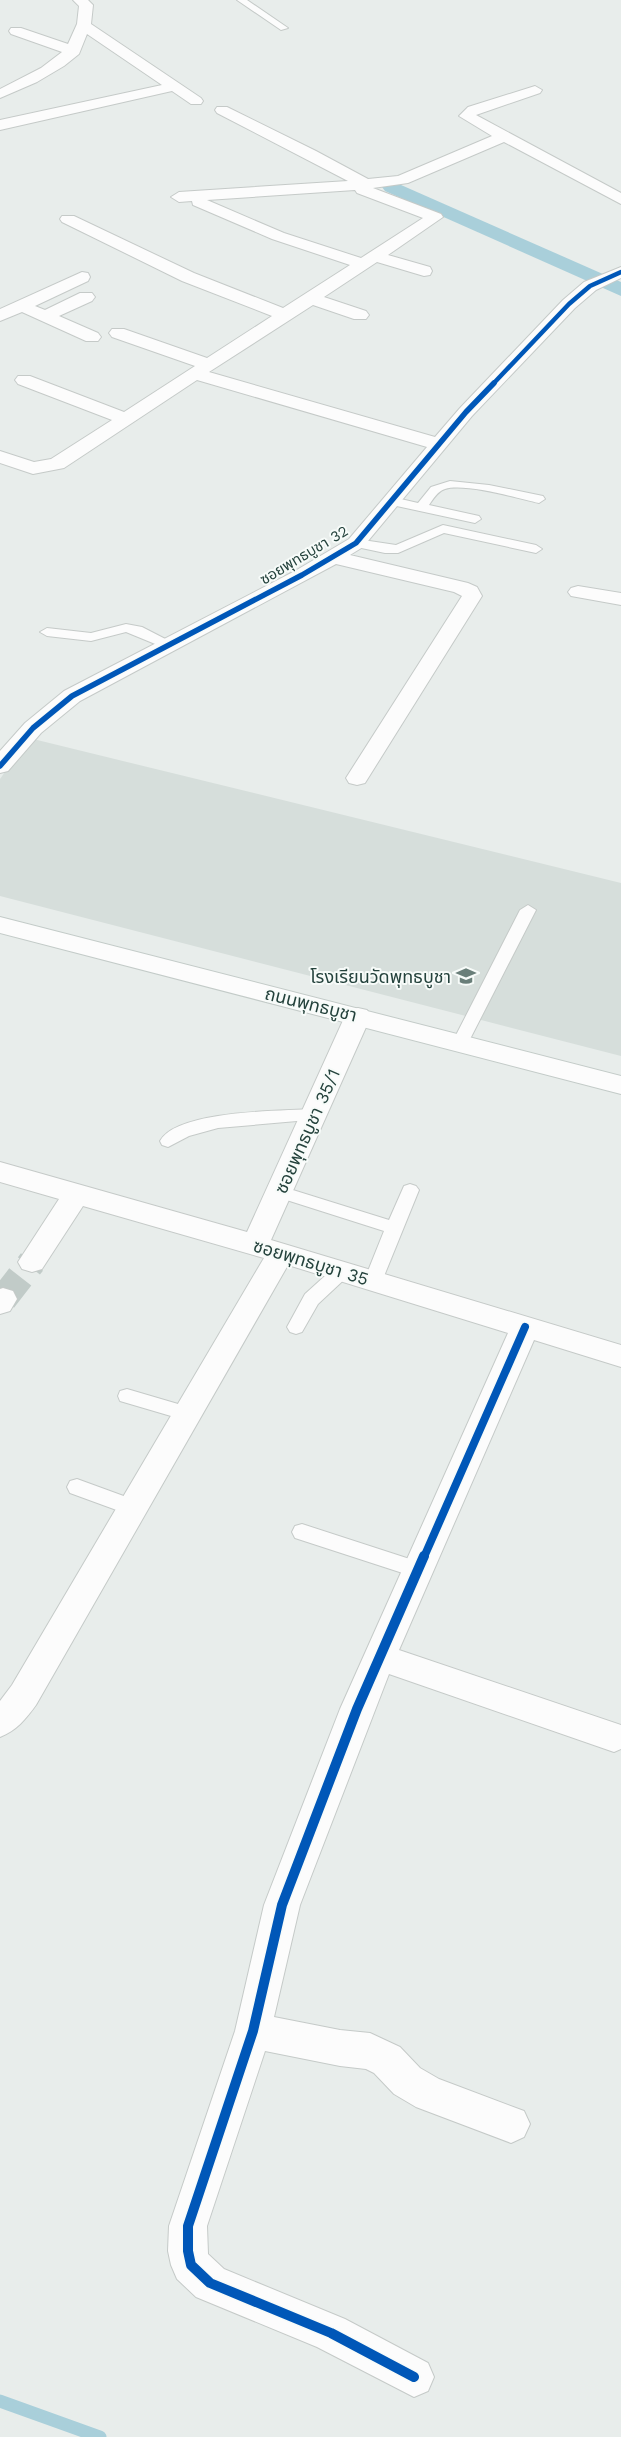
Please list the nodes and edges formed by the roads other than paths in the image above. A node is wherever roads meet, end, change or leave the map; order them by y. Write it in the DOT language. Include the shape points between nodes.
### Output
graph roads {
  1 [pos="80,0"];
  2 [pos="241,0"];
  3 [pos="85,26"];
  4 [pos="284,28"];
  5 [pos="16,31"];
  6 [pos="74,51"];
  7 [pos="176,86"];
  8 [pos="4,89"];
  9 [pos="535,90"];
  10 [pos="196,101"];
  11 [pos="222,110"];
  12 [pos="0,125"];
  13 [pos="504,137"];
  14 [pos="364,187"];
  15 [pos="178,197"];
  16 [pos="621,198"];
  17 [pos="199,202"];
  18 [pos="68,219"];
  19 [pos="369,260"];
  20 [pos="424,271"];
  21 [pos="82,277"];
  22 [pos="606,279"];
  23 [pos="86,297"];
  24 [pos="310,298"];
  25 [pos="22,306"];
  26 [pos="286,314"];
  27 [pos="360,315"];
  28 [pos="0,316"];
  29 [pos="44,317"];
  30 [pos="118,333"];
  31 [pos="92,337"];
  32 [pos="202,370"];
  33 [pos="24,380"];
  34 [pos="125,419"];
  35 [pos="438,444"];
  36 [pos="0,457"];
  37 [pos="538,499"];
  38 [pos="392,502"];
  39 [pos="421,508"];
  40 [pos="475,520"];
  41 [pos="356,543"];
  42 [pos="536,549"];
  43 [pos="333,557"];
  44 [pos="578,592"];
  45 [pos="621,598"];
  46 [pos="47,632"];
  47 [pos="170,645"];
  48 [pos="8,741"];
  49 [pos="0,766"];
  50 [pos="357,778"];
  51 [pos="528,910"];
  52 [pos="0,924"];
  53 [pos="358,1016"];
  54 [pos="460,1043"];
  55 [pos="621,1085"];
  56 [pos="314,1115"];
  57 [pos="168,1141"];
  58 [pos="0,1172"];
  59 [pos="410,1190"];
  60 [pos="280,1192"];
  61 [pos="77,1194"];
  62 [pos="394,1228"];
  63 [pos="268,1249"];
  64 [pos="32,1262"];
  65 [pos="342,1271"];
  66 [pos="373,1281"];
  67 [pos="296,1327"];
  68 [pos="525,1327"];
  69 [pos="621,1356"];
  70 [pos="127,1396"];
  71 [pos="188,1414"];
  72 [pos="77,1487"];
  73 [pos="133,1508"];
  74 [pos="302,1532"];
  75 [pos="418,1570"];
  76 [pos="380,1657"];
  77 [pos="0,1722"];
  78 [pos="614,1737"];
  79 [pos="253,2031"];
  80 [pos="511,2124"];
  81 [pos="414,2377"];
  1 -- 3 [label="street" via="86,5"];
  2 -- 4 [label="lane"];
  3 -- 6 [label="street"];
  3 -- 7 [label="street"];
  5 -- 6 [label="street"];
  6 -- 8 [label="street" via="34,79"];
  7 -- 10 [label="street"];
  7 -- 12 [label="street"];
  9 -- 13 [label="street" via="467,113 468,118"];
  11 -- 14 [label="street" via="311,154"];
  13 -- 14 [label="street" via="402,180"];
  13 -- 16 [label="street"];
  14 -- 15 [label="street"];
  14 -- 19 [label="street" via="435,217"];
  17 -- 19 [label="street" via="252,226"];
  18 -- 26 [label="street" via="188,277"];
  19 -- 20 [label="street"];
  19 -- 24 [label="street"];
  21 -- 25 [label="street"];
  22 -- 35 [label="street, ซอยพุทธบูชา 32" via="569,304"];
  23 -- 29 [label="street"];
  24 -- 26 [label="street"];
  24 -- 27 [label="street"];
  25 -- 28 [label="street"];
  25 -- 29 [label="street"];
  26 -- 32 [label="street"];
  29 -- 31 [label="street"];
  30 -- 32 [label="street"];
  32 -- 34 [label="street"];
  32 -- 35 [label="street"];
  33 -- 34 [label="street"];
  34 -- 36 [label="street" via="57,464 33,468"];
  35 -- 38 [label="street, ซอยพุทธบูชา 32"];
  37 -- 39 [label="lane" via="444,484 434,489"];
  38 -- 39 [label="lane"];
  38 -- 41 [label="street, ซอยพุทธบูชา 32"];
  39 -- 40 [label="lane"];
  41 -- 42 [label="lane" via="398,549 443,528"];
  41 -- 43 [label="street, ซอยพุทธบูชา 32"];
  43 -- 47 [label="street, ซอยพุทธบูชา 32"];
  43 -- 50 [label="street" via="461,587 470,591 472,596"];
  44 -- 45 [label="street"];
  46 -- 47 [label="lane" via="91,638 126,628"];
  47 -- 48 [label="street, ซอยพุทธบูชา 32" via="72,696"];
  48 -- 49 [label="street, ซอยพุทธบูชา 32"];
  51 -- 54 [label="lane"];
  52 -- 53 [label="street, ถนนพุทธบูชา"];
  53 -- 54 [label="street, ถนนพุทธบูชา"];
  53 -- 56 [label="street, ซอยพุทธบูชา 35/1"];
  54 -- 55 [label="street, ถนนพุทธบูชา"];
  56 -- 57 [label="lane" via="243,1119 195,1127"];
  56 -- 60 [label="street, ซอยพุทธบูชา 35/1"];
  58 -- 61 [label="street, ซอยพุทธบูชา 35"];
  59 -- 62 [label="lane"];
  60 -- 62 [label="lane"];
  60 -- 63 [label="street, ซอยพุทธบูชา 35/1"];
  61 -- 63 [label="street, ซอยพุทธบูชา 35"];
  61 -- 64 [label="street"];
  62 -- 66 [label="lane"];
  63 -- 65 [label="street, ซอยพุทธบูชา 35"];
  63 -- 71 [label="street, ซอยพุทธบูชา 35/1"];
  65 -- 66 [label="street, ซอยพุทธบูชา 35"];
  65 -- 67 [label="lane" via="311,1299"];
  66 -- 68 [label="street, ซอยพุทธบูชา 35"];
  68 -- 69 [label="street, ซอยพุทธบูชา 35"];
  68 -- 75 [label="street"];
  70 -- 71 [label="lane"];
  71 -- 73 [label="street, ซอยพุทธบูชา 35/1"];
  72 -- 73 [label="lane"];
  73 -- 77 [label="street, ซอยพุทธบูชา 35/1" via="24,1695"];
  74 -- 75 [label="lane"];
  75 -- 76 [label="street"];
  76 -- 78 [label="street"];
  76 -- 79 [label="street" via="282,1905"];
  79 -- 80 [label="street" via="370,2051 388,2060 407,2081 429,2094"];
  79 -- 81 [label="street" via="188,2226 191,2265 210,2283 331,2333"];
}
